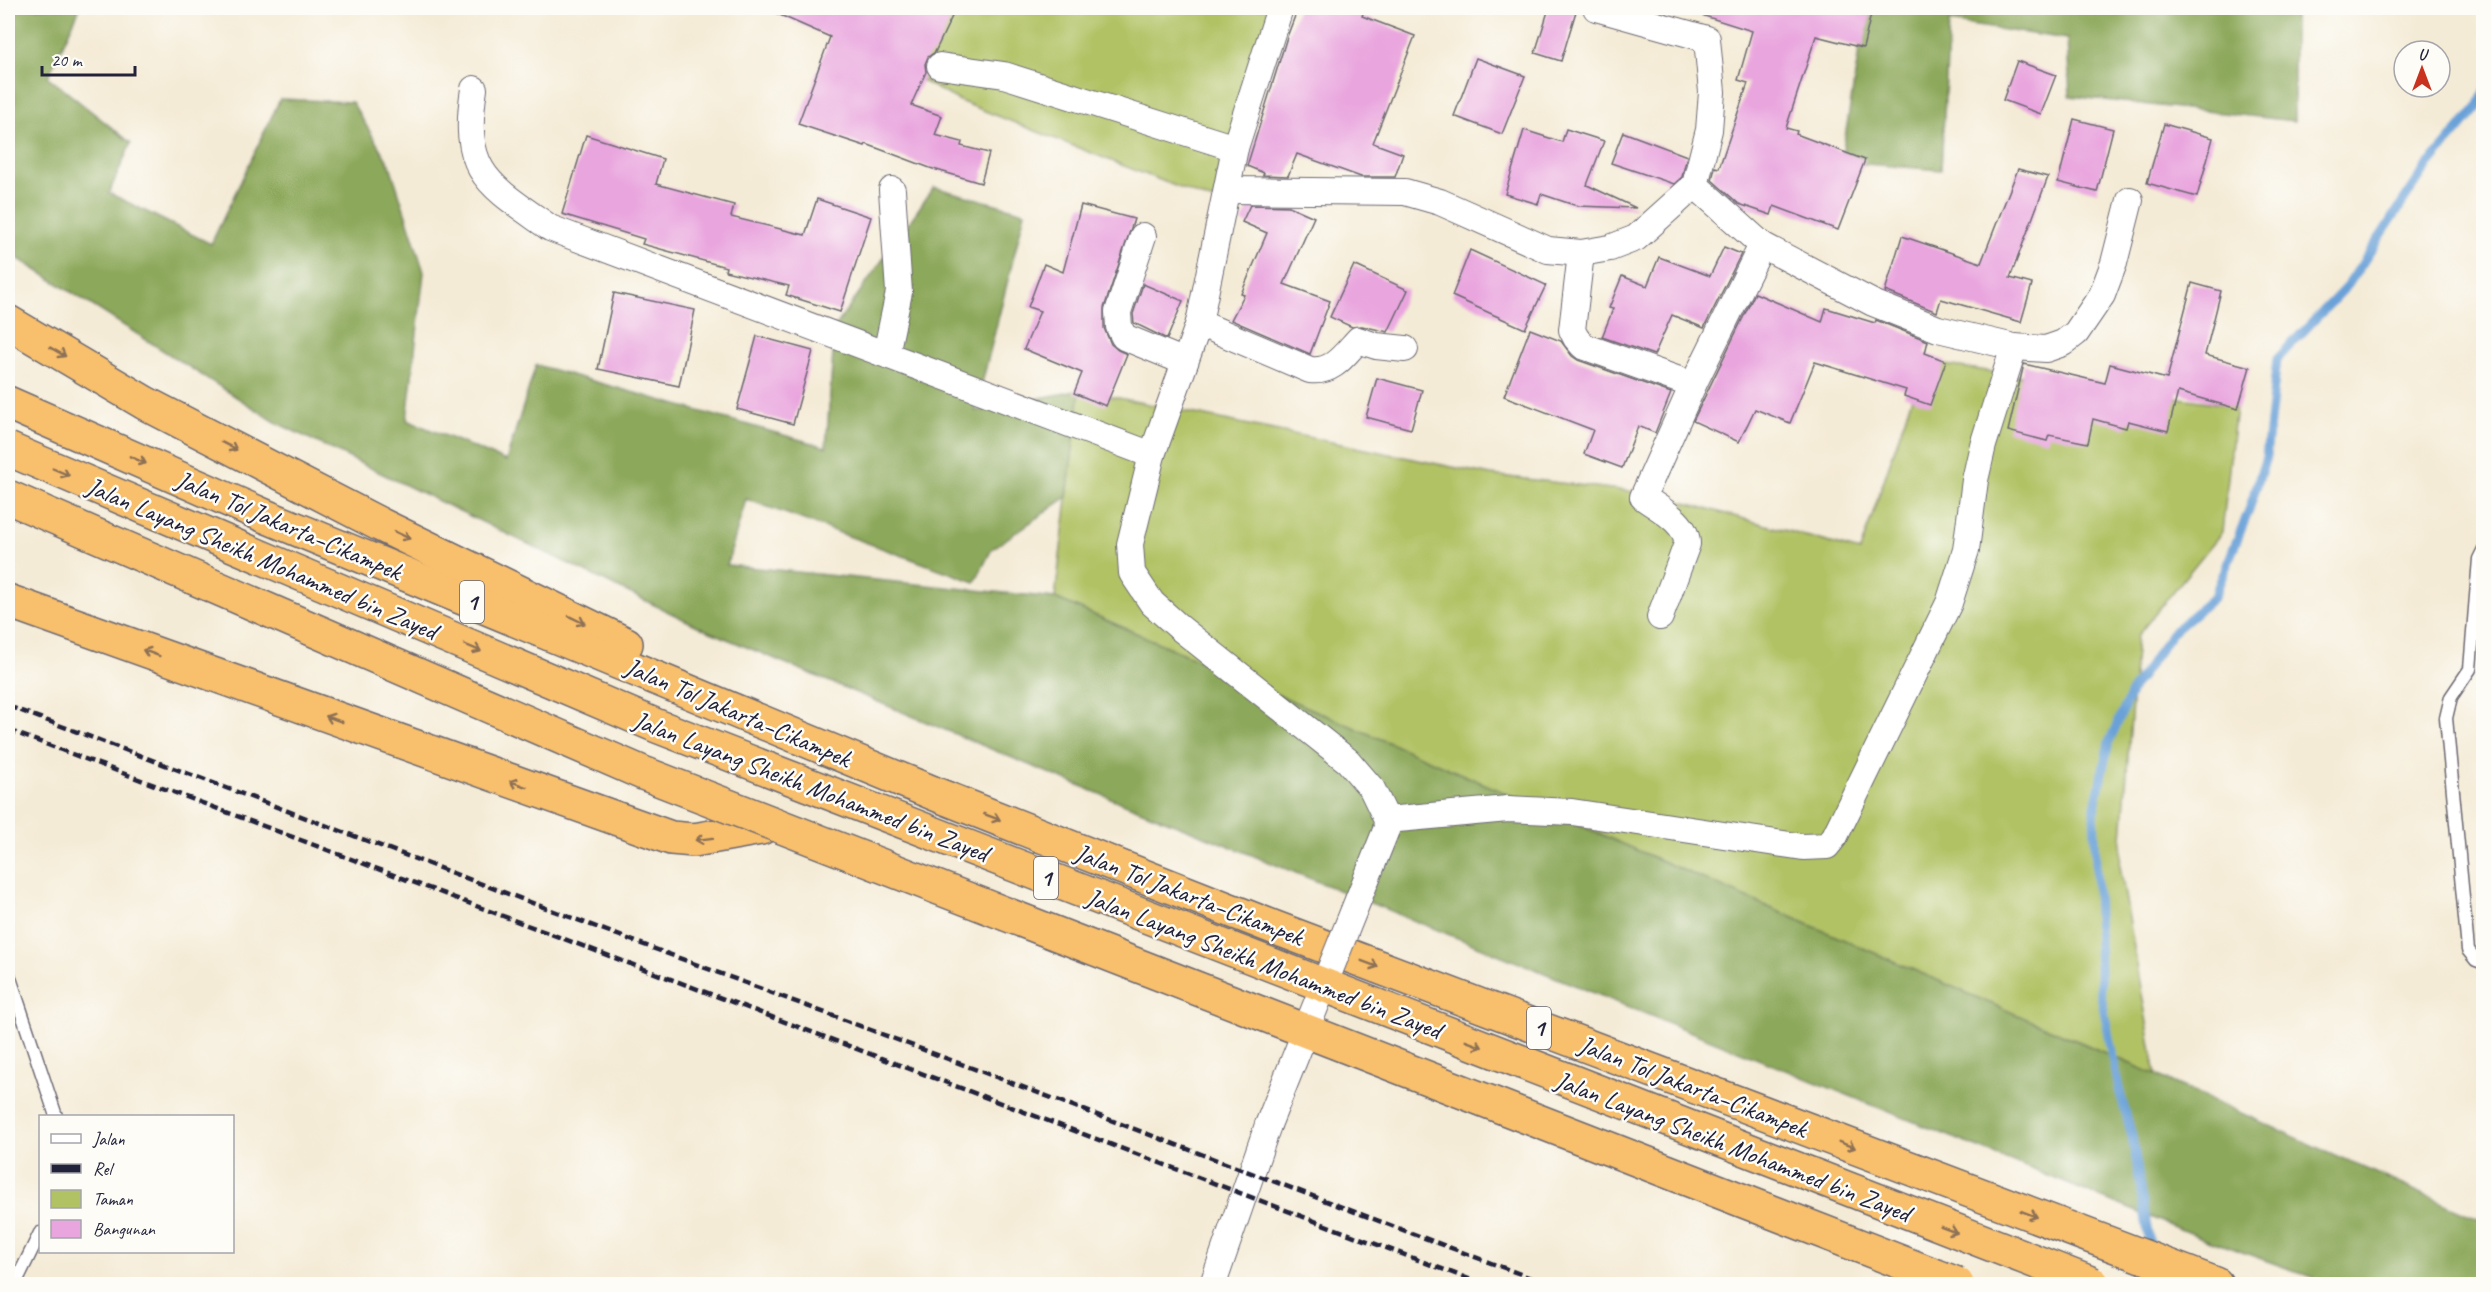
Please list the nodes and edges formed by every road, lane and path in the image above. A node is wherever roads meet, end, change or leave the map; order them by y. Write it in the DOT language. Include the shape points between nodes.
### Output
graph roads {
  1 [pos="1280,8"];
  2 [pos="1596,8"];
  3 [pos="940,66"];
  4 [pos="474,89"];
  5 [pos="1235,148"];
  6 [pos="1695,185"];
  7 [pos="892,190"];
  8 [pos="1227,190"];
  9 [pos="2130,200"];
  10 [pos="1143,236"];
  11 [pos="1762,245"];
  12 [pos="1581,253"];
  13 [pos="8,322"];
  14 [pos="1199,323"];
  15 [pos="2014,347"];
  16 [pos="1405,349"];
  17 [pos="885,354"];
  18 [pos="1185,362"];
  19 [pos="1693,385"];
  20 [pos="8,403"];
  21 [pos="8,449"];
  22 [pos="1152,455"];
  23 [pos="8,497"];
  24 [pos="8,504"];
  25 [pos="2484,549"];
  26 [pos="8,601"];
  27 [pos="1660,617"];
  28 [pos="938,795"];
  29 [pos="1387,825"];
  30 [pos="761,828"];
  31 [pos="2484,963"];
  32 [pos="8,972"];
  33 [pos="56,1115"];
  34 [pos="39,1235"];
  35 [pos="15,1284"];
  36 [pos="1213,1284"];
  37 [pos="1939,1284"];
  38 [pos="1957,1284"];
  39 [pos="2092,1284"];
  40 [pos="2216,1284"];
  1 -- 5 [label="street"];
  2 -- 6 [label="street" via="1707,39 1712,92 1709,130"];
  3 -- 5 [label="street" via="1004,75"];
  4 -- 17 [label="street" via="473,152 482,173 500,193 550,228"];
  5 -- 8 [label="street"];
  6 -- 11 [label="street"];
  6 -- 12 [label="street" via="1636,238"];
  7 -- 17 [label="street" via="899,292"];
  8 -- 12 [label="street" via="1405,192 1440,202 1548,250"];
  8 -- 14 [label="street"];
  9 -- 15 [label="street" via="2102,295 2076,333 2046,349"];
  10 -- 18 [label="street" via="1118,312 1119,327 1124,338"];
  11 -- 15 [label="street" via="1884,307 1938,329"];
  11 -- 19 [label="street"];
  12 -- 19 [label="street" via="1572,330 1576,338 1583,346"];
  13 -- 28 [label="highway, one-way" via="145,403 381,525"];
  14 -- 16 [label="street" via="1310,370 1332,367 1358,339 1376,346"];
  14 -- 18 [label="street"];
  15 -- 29 [label="street" via="1983,445 1966,550 1949,603 1835,837 1827,846 1803,847 1572,812 1508,809"];
  17 -- 22 [label="street"];
  18 -- 22 [label="street"];
  19 -- 27 [label="street" via="1643,497 1681,526 1687,536"];
  20 -- 28 [label="highway, Jalan Tol Jakarta–Cikampek / 1, one-way" via="265,516"];
  21 -- 39 [label="highway, Jalan Layang Sheikh Mohammed bin Zayed / 1, one-way, bridge" via="657,726"];
  22 -- 29 [label="street" via="1130,544 1132,573 1152,603 1180,628 1348,761 1372,789"];
  23 -- 38 [label="highway, Jalan Layang Sheikh Mohammed bin Zayed / 1, bridge" via="643,773"];
  24 -- 30 [label="highway, 1" via="285,627"];
  25 -- 31 [label="lane" via="2479,560 2470,669 2451,697 2446,718 2468,950"];
  30 -- 26 [label="highway, one-way" via="694,840 671,838"];
  28 -- 40 [label="highway, Jalan Tol Jakarta–Cikampek / 1, one-way" via="1273,927"];
  29 -- 36 [label="street, bridge" via="1268,1125"];
  30 -- 37 [label="highway, 1"];
  32 -- 33 [label="lane"];
  34 -- 35 [label="lane"];
}
